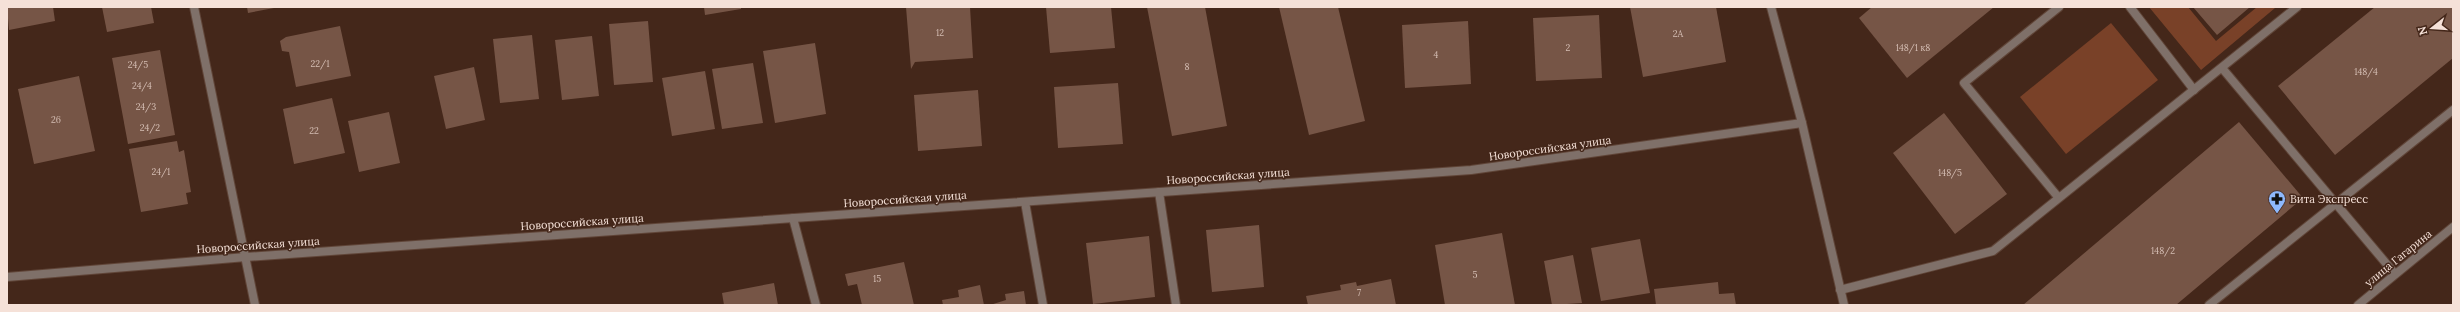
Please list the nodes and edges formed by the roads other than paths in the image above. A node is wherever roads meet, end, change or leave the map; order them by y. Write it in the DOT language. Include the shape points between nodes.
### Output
graph roads {
  1 [pos="194,7"];
  2 [pos="1771,7"];
  3 [pos="2059,7"];
  4 [pos="2130,7"];
  5 [pos="2297,7"];
  6 [pos="2222,68"];
  7 [pos="2194,90"];
  8 [pos="2453,110"];
  9 [pos="1802,123"];
  10 [pos="1159,192"];
  11 [pos="2058,197"];
  12 [pos="1025,202"];
  13 [pos="2335,203"];
  14 [pos="793,218"];
  15 [pos="2453,227"];
  16 [pos="246,256"];
  17 [pos="2395,274"];
  18 [pos="7,277"];
  19 [pos="1840,290"];
  20 [pos="255,305"];
  21 [pos="816,305"];
  22 [pos="1043,305"];
  23 [pos="1176,305"];
  24 [pos="1844,305"];
  25 [pos="2209,305"];
  26 [pos="2358,305"];
  1 -- 16 [label="street"];
  2 -- 9 [label="street"];
  3 -- 11 [label="street" via="1964,83"];
  4 -- 7 [label="street"];
  5 -- 6 [label="street"];
  6 -- 7 [label="street"];
  6 -- 13 [label="street"];
  7 -- 11 [label="street"];
  8 -- 13 [label="street"];
  9 -- 10 [label="street, Новороссийская улица" via="1471,170"];
  9 -- 19 [label="street"];
  10 -- 12 [label="street, Новороссийская улица"];
  10 -- 23 [label="street"];
  11 -- 19 [label="street" via="1993,251"];
  12 -- 14 [label="street, Новороссийская улица"];
  12 -- 22 [label="street"];
  13 -- 17 [label="street"];
  13 -- 25 [label="street"];
  14 -- 16 [label="street, Новороссийская улица"];
  14 -- 21 [label="street"];
  15 -- 17 [label="street, улица Гагарина"];
  16 -- 18 [label="street, Новороссийская улица"];
  16 -- 20 [label="street"];
  17 -- 26 [label="street, улица Гагарина"];
  19 -- 24 [label="street"];
}
